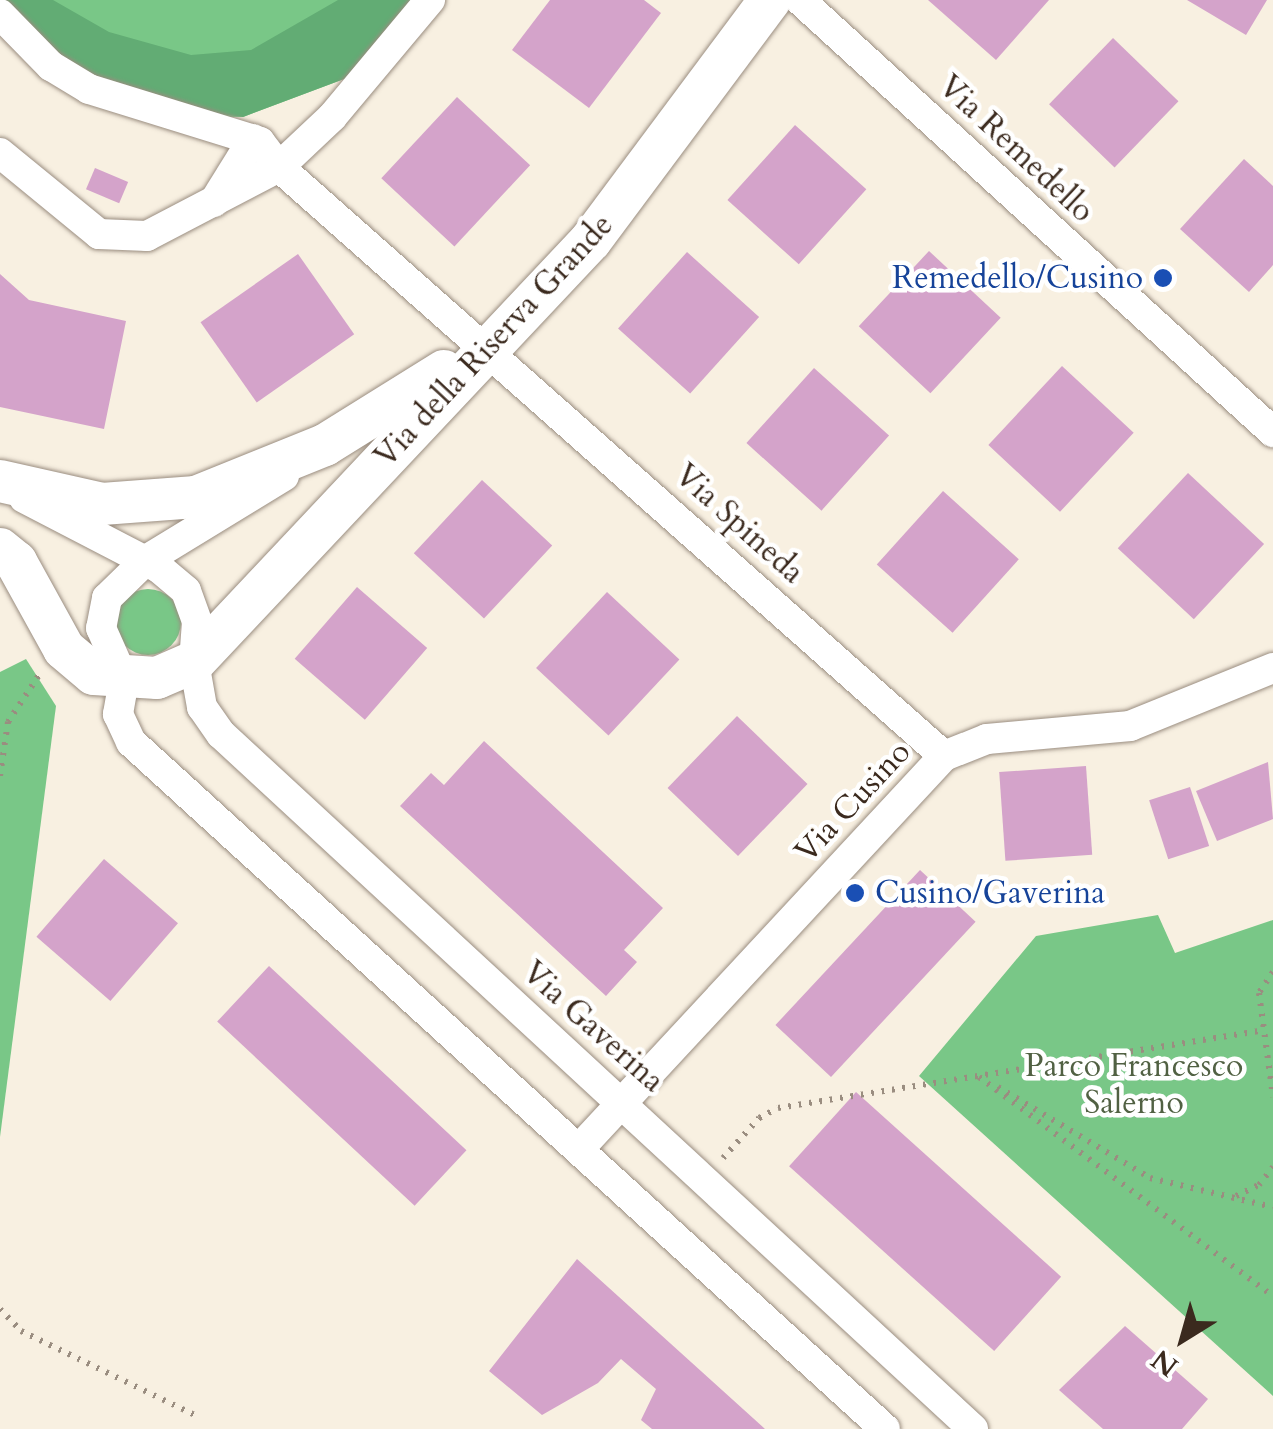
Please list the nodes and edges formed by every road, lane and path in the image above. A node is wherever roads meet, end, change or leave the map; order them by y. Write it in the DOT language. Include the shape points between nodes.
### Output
graph roads {
  1 [pos="430,0"];
  2 [pos="772,2"];
  3 [pos="0,14"];
  4 [pos="253,139"];
  5 [pos="0,153"];
  6 [pos="279,167"];
  7 [pos="213,205"];
  8 [pos="487,345"];
  9 [pos="1273,432"];
  10 [pos="326,445"];
  11 [pos="0,482"];
  12 [pos="0,549"];
  13 [pos="145,561"];
  14 [pos="64,649"];
  15 [pos="194,662"];
  16 [pos="1273,668"];
  17 [pos="124,680"];
  18 [pos="944,756"];
  19 [pos="0,776"];
  20 [pos="1273,972"];
  21 [pos="1264,1030"];
  22 [pos="978,1076"];
  23 [pos="1273,1097"];
  24 [pos="623,1101"];
  25 [pos="579,1149"];
  26 [pos="1273,1167"];
  27 [pos="706,1178"];
  28 [pos="1236,1196"];
  29 [pos="1273,1208"];
  30 [pos="1273,1296"];
  31 [pos="0,1309"];
  32 [pos="196,1416"];
  33 [pos="886,1429"];
  34 [pos="973,1429"];
  1 -- 6 [label="street" via="332,117"];
  2 -- 8 [label="street, Via della Riserva Grande" via="638,184"];
  2 -- 9 [label="street, Via Remedello"];
  3 -- 4 [label="street" via="51,66 88,89"];
  4 -- 6 [label="street, Via Spineda"];
  4 -- 7 [label="street"];
  5 -- 7 [label="street" via="83,225 114,238 147,236"];
  6 -- 7 [label="street"];
  6 -- 8 [label="street, Via Spineda"];
  8 -- 10 [label="street"];
  8 -- 15 [label="street, Via della Riserva Grande"];
  8 -- 18 [label="street, Via Spineda"];
  10 -- 11 [label="street" via="223,489 169,503 102,504"];
  10 -- 13 [label="street" via="217,521"];
  11 -- 13 [label="street"];
  12 -- 14 [label="street" via="16,562"];
  13 -- 15 [label="street" via="170,576 192,602"];
  13 -- 17 [label="street" via="102,610 103,640"];
  14 -- 17 [label="street" via="94,674"];
  14 -- 19 [label="path" via="8,722"];
  15 -- 17 [label="street" via="168,676"];
  15 -- 24 [label="street, Via Gaverina" via="202,707 221,734"];
  16 -- 18 [label="street, Via Cusino" via="1130,726 987,740"];
  17 -- 25 [label="street" via="120,722 148,760"];
  18 -- 24 [label="street, Via Cusino"];
  20 -- 21 [label="path" via="1259,993"];
  21 -- 22 [label="path"];
  21 -- 23 [label="path"];
  22 -- 27 [label="path" via="767,1112"];
  22 -- 28 [label="path" via="1150,1178"];
  22 -- 30 [label="path"];
  24 -- 25 [label="street, Via Cusino"];
  24 -- 27 [label="street, Via Gaverina"];
  25 -- 33 [label="street"];
  26 -- 28 [label="path" via="1259,1185"];
  27 -- 34 [label="street, Via Gaverina"];
  28 -- 29 [label="path"];
  31 -- 32 [label="path" via="22,1331"];
}
